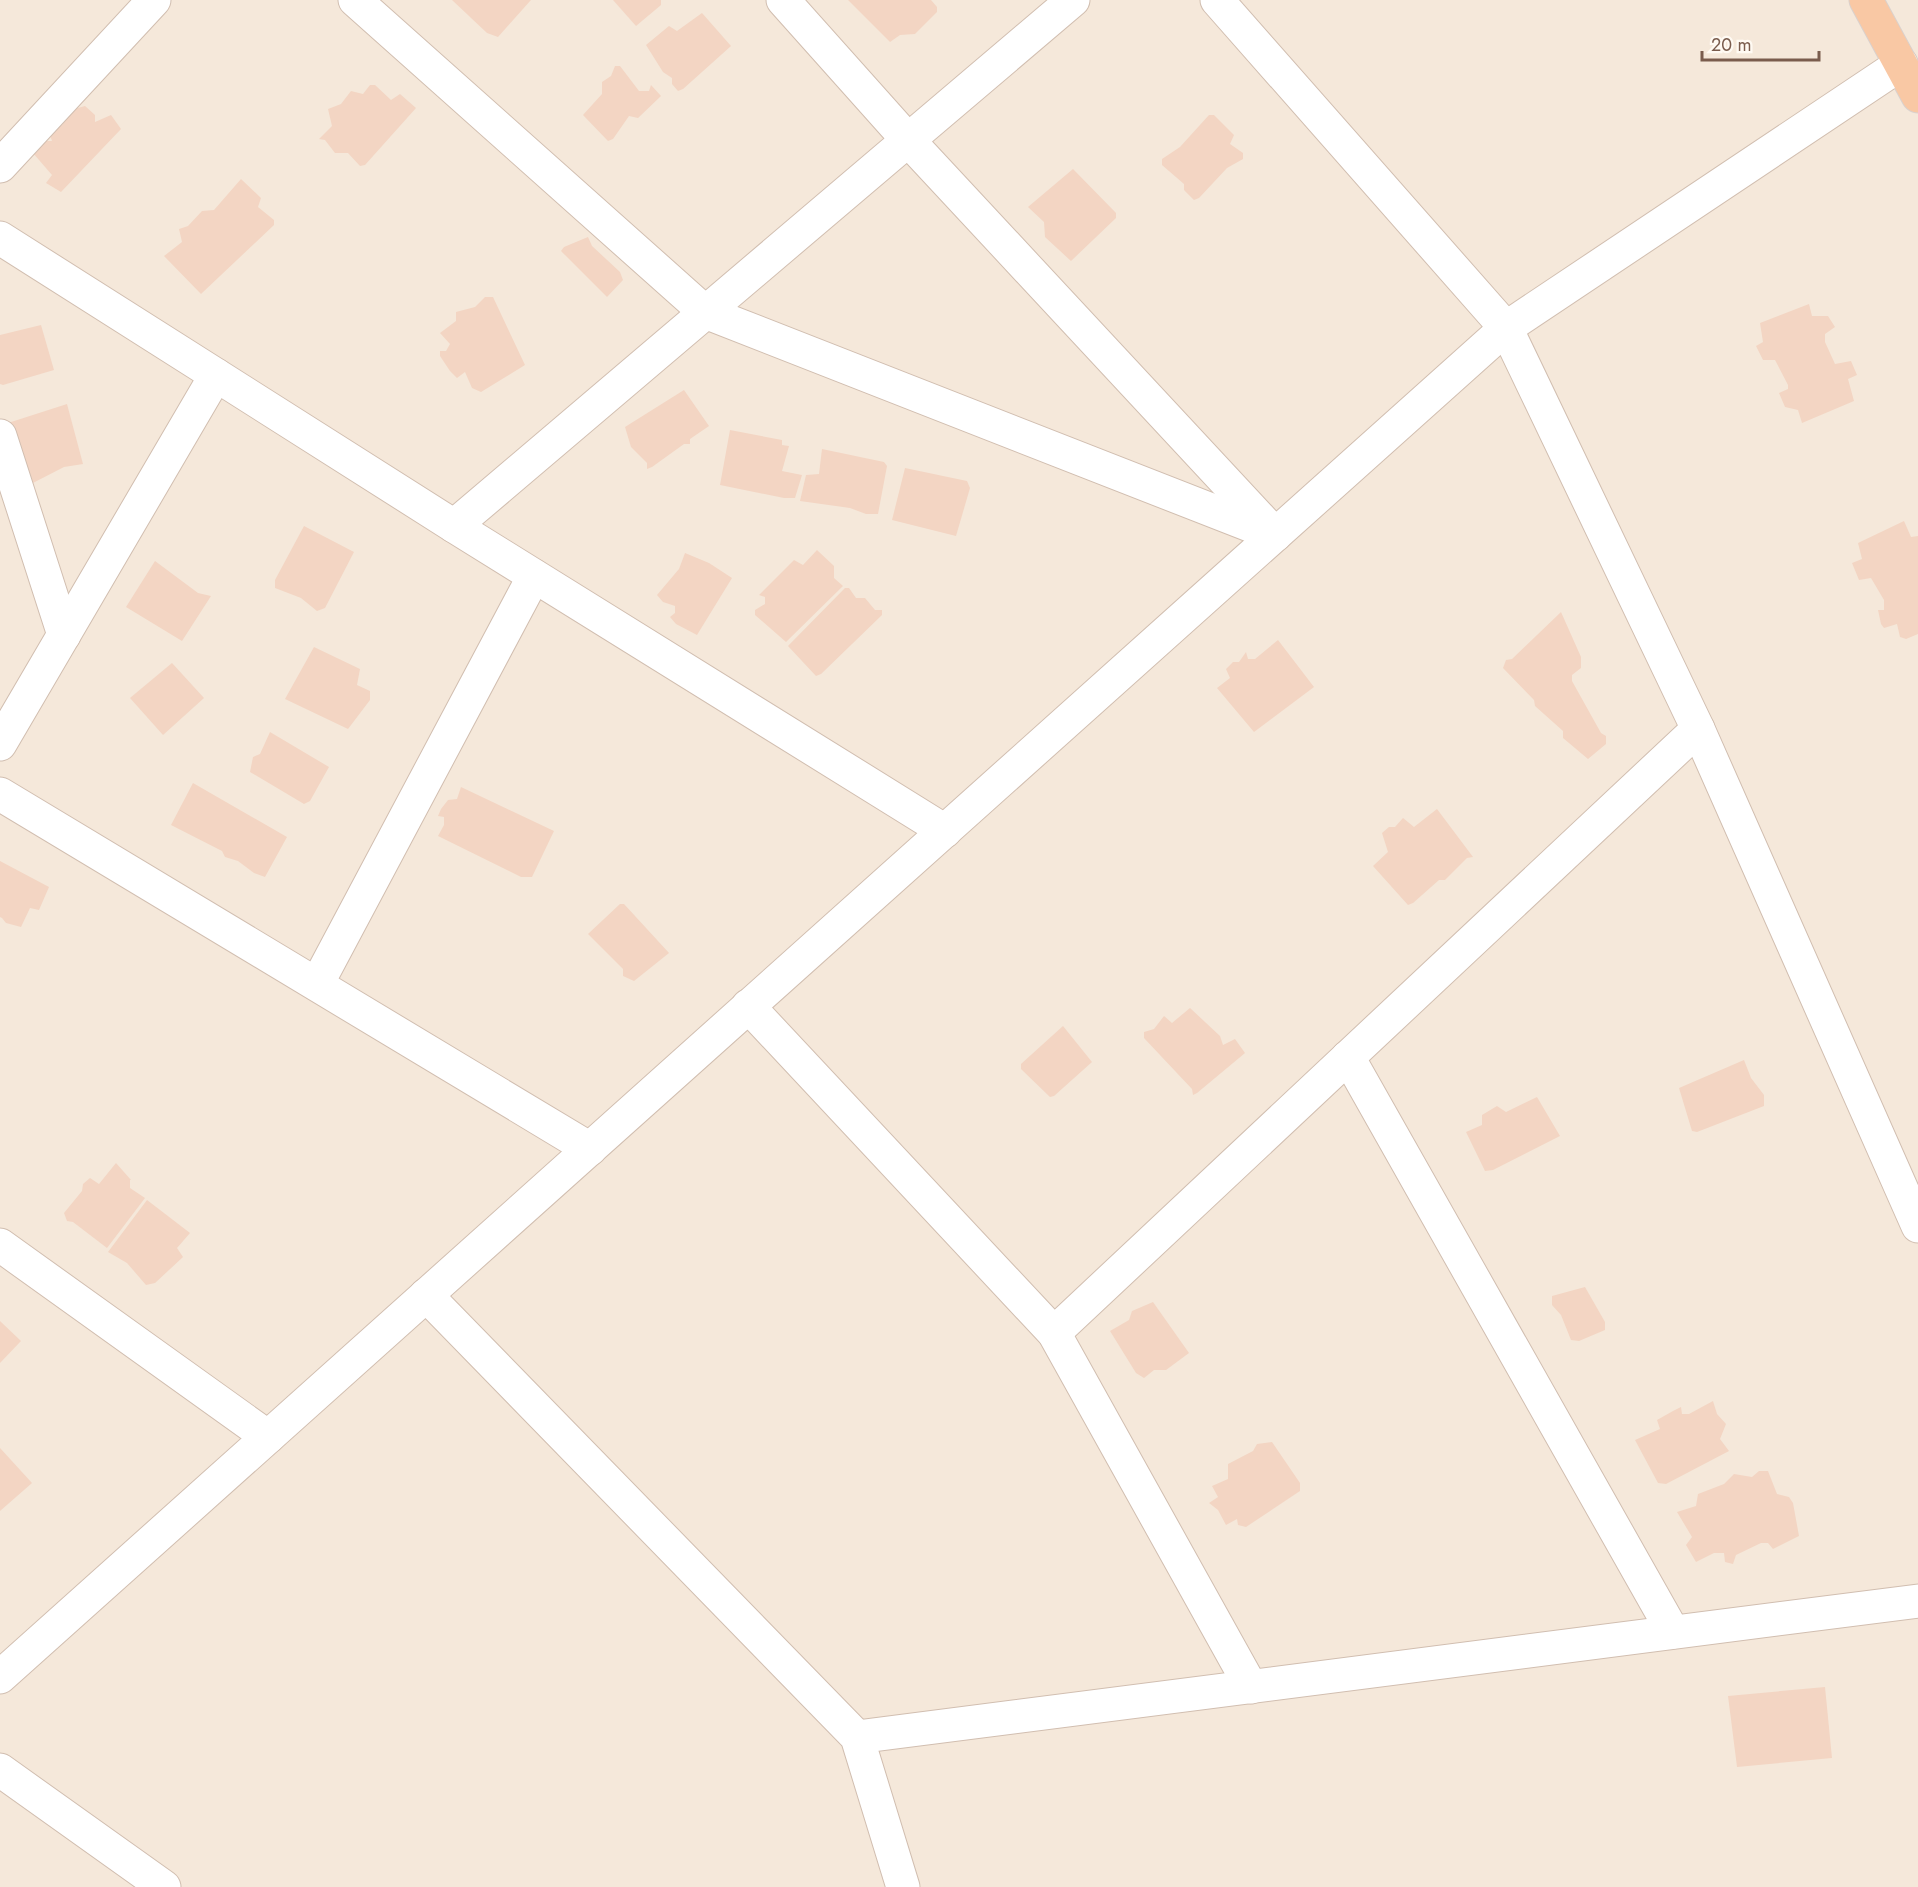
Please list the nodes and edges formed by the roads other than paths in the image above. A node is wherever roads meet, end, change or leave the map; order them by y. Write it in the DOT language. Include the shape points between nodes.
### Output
graph roads {
  1 [pos="154,0"];
  2 [pos="355,0"];
  3 [pos="783,0"];
  4 [pos="1073,0"];
  5 [pos="1217,0"];
  6 [pos="1866,0"];
  7 [pos="1901,64"];
  8 [pos="1918,96"];
  9 [pos="908,140"];
  10 [pos="0,166"];
  11 [pos="0,238"];
  12 [pos="705,312"];
  13 [pos="1506,328"];
  14 [pos="216,375"];
  15 [pos="0,436"];
  16 [pos="454,526"];
  17 [pos="1275,535"];
  18 [pos="534,576"];
  19 [pos="64,635"];
  20 [pos="1698,729"];
  21 [pos="0,744"];
  22 [pos="0,794"];
  23 [pos="945,831"];
  24 [pos="317,984"];
  25 [pos="748,1006"];
  26 [pos="1348,1057"];
  27 [pos="590,1149"];
  28 [pos="1918,1226"];
  29 [pos="0,1245"];
  30 [pos="426,1295"];
  31 [pos="1054,1333"];
  32 [pos="268,1437"];
  33 [pos="1918,1601"];
  34 [pos="1673,1632"];
  35 [pos="0,1677"];
  36 [pos="1251,1687"];
  37 [pos="857,1737"];
  38 [pos="0,1770"];
  39 [pos="164,1887"];
  40 [pos="903,1887"];
  1 -- 10 [label="street"];
  2 -- 12 [label="street"];
  3 -- 9 [label="street"];
  4 -- 9 [label="street"];
  5 -- 13 [label="street"];
  6 -- 7 [label="highway"];
  7 -- 8 [label="highway"];
  7 -- 13 [label="street"];
  9 -- 12 [label="street"];
  9 -- 17 [label="street"];
  11 -- 14 [label="street"];
  12 -- 16 [label="street"];
  12 -- 17 [label="street"];
  13 -- 17 [label="street"];
  13 -- 20 [label="street"];
  14 -- 16 [label="street"];
  14 -- 19 [label="street"];
  15 -- 19 [label="street"];
  16 -- 18 [label="street"];
  17 -- 23 [label="street"];
  18 -- 23 [label="street"];
  18 -- 24 [label="street"];
  19 -- 21 [label="street"];
  20 -- 26 [label="street"];
  20 -- 28 [label="street"];
  22 -- 24 [label="street"];
  23 -- 25 [label="street"];
  24 -- 27 [label="street"];
  25 -- 27 [label="street"];
  25 -- 31 [label="street"];
  26 -- 31 [label="street"];
  26 -- 34 [label="street"];
  27 -- 30 [label="street"];
  29 -- 32 [label="street"];
  30 -- 32 [label="street"];
  30 -- 37 [label="street"];
  31 -- 36 [label="street"];
  32 -- 35 [label="street"];
  33 -- 34 [label="street"];
  34 -- 36 [label="street"];
  36 -- 37 [label="street"];
  37 -- 40 [label="street"];
  38 -- 39 [label="street"];
}
